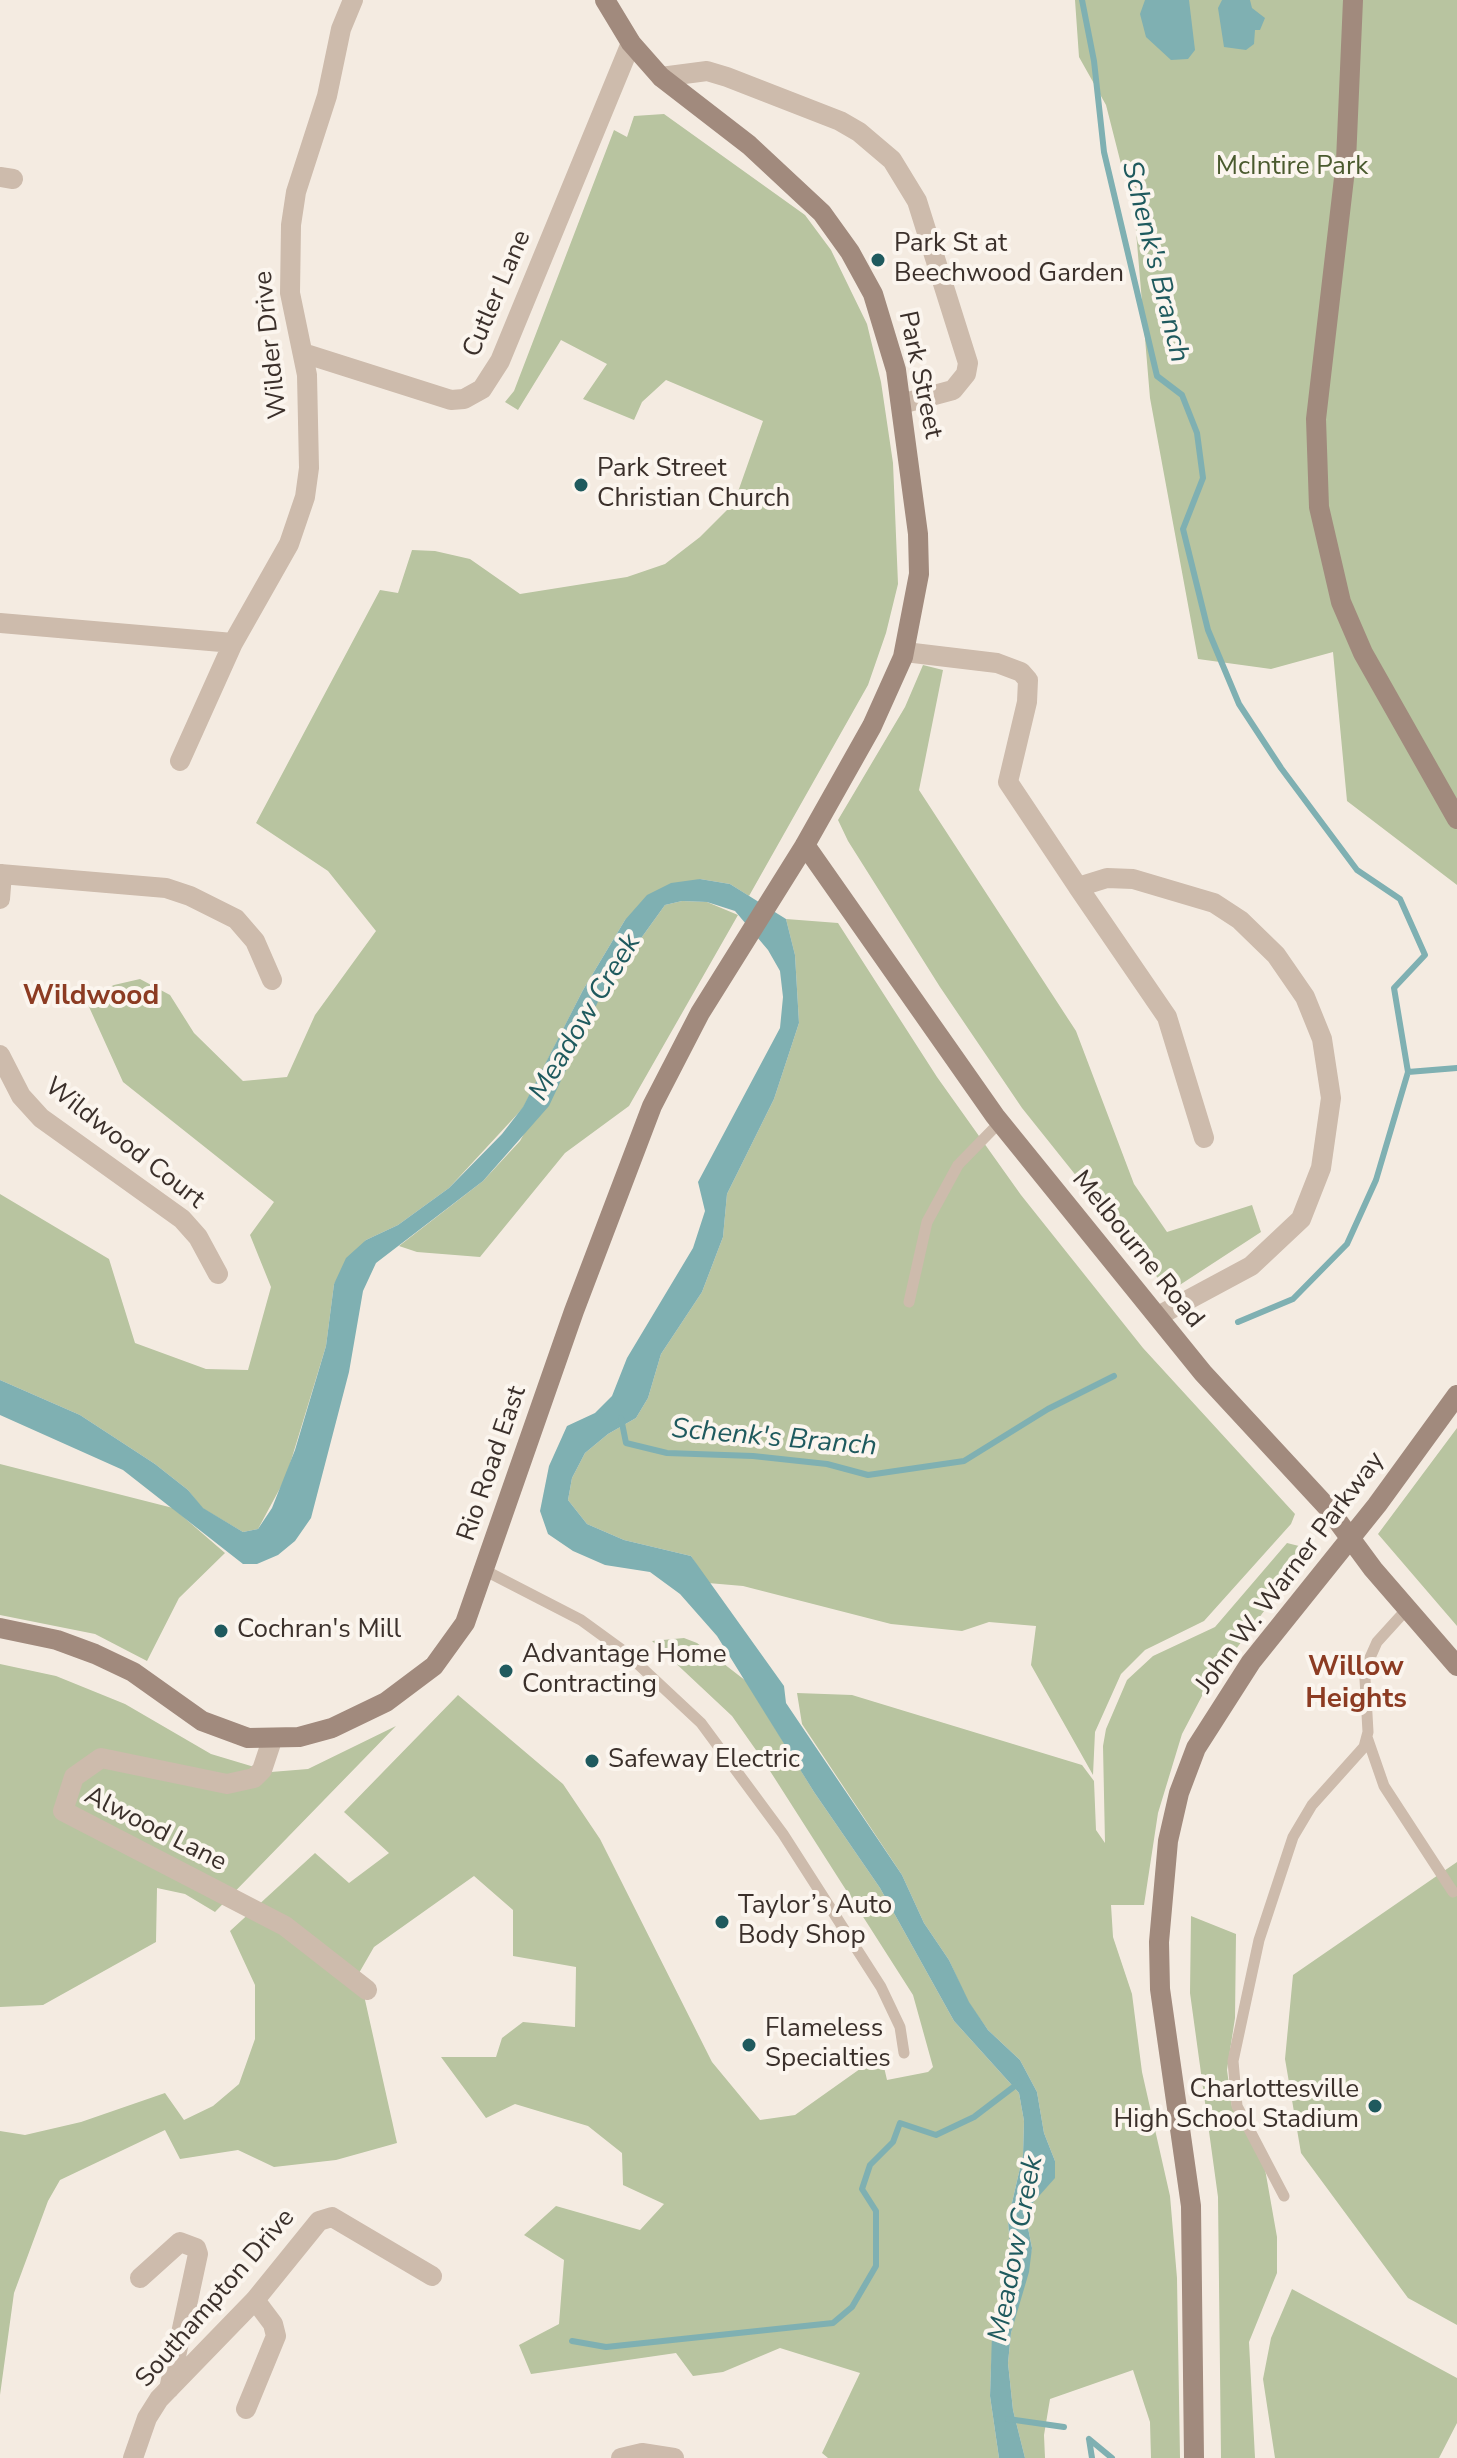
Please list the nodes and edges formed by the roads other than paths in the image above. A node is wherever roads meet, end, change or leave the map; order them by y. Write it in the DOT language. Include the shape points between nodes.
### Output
graph roads {
  1 [pos="353,0"];
  2 [pos="605,0"];
  3 [pos="1353,0"];
  4 [pos="631,43"];
  5 [pos="661,77"];
  6 [pos="303,353"];
  7 [pos="901,404"];
  8 [pos="0,623"];
  9 [pos="233,643"];
  10 [pos="905,652"];
  11 [pos="180,761"];
  12 [pos="1457,819"];
  13 [pos="805,845"];
  14 [pos="1,874"];
  15 [pos="1078,887"];
  16 [pos="0,899"];
  17 [pos="272,980"];
  18 [pos="0,1055"];
  19 [pos="1000,1122"];
  20 [pos="1204,1138"];
  21 [pos="218,1274"];
  22 [pos="909,1302"];
  23 [pos="1158,1316"];
  24 [pos="1457,1395"];
  25 [pos="1350,1539"];
  26 [pos="484,1570"];
  27 [pos="1407,1609"];
  28 [pos="0,1628"];
  29 [pos="1457,1666"];
  30 [pos="1367,1737"];
  31 [pos="272,1740"];
  32 [pos="1453,1892"];
  33 [pos="367,1990"];
  34 [pos="904,2053"];
  35 [pos="1284,2196"];
  36 [pos="432,2276"];
  37 [pos="140,2278"];
  38 [pos="255,2300"];
  39 [pos="169,2389"];
  40 [pos="246,2409"];
  41 [pos="133,2458"];
  42 [pos="621,2458"];
  43 [pos="674,2458"];
  44 [pos="1194,2458"];
  1 -- 6 [label="street, Wilder Drive" via="291,225 290,293"];
  2 -- 4 [label="street, Park Street"];
  3 -- 12 [label="street" via="1346,161 1316,419 1319,507 1341,602 1363,653"];
  4 -- 5 [label="street, Park Street"];
  4 -- 6 [label="street, Cutler Lane" via="500,361 482,389 451,400"];
  5 -- 7 [label="street, Park Street" via="760,155 822,213 873,294 887,331"];
  5 -- 7 [label="street" via="707,71 727,77 840,121 892,160 917,201 968,363 953,390"];
  6 -- 9 [label="street, Wilder Drive" via="309,468 305,497 289,544"];
  7 -- 10 [label="street, Park Street" via="919,574"];
  8 -- 9 [label="street"];
  9 -- 11 [label="street, Wilder Drive"];
  10 -- 13 [label="street, Park Street" via="887,698"];
  10 -- 15 [label="street" via="997,663 1028,680 1008,782"];
  13 -- 19 [label="street, Melbourne Road"];
  13 -- 26 [label="street, Rio Road East" via="718,982 652,1106"];
  14 -- 16 [label="street"];
  14 -- 17 [label="street" via="166,888 190,896 236,919 255,941"];
  15 -- 20 [label="street" via="1167,1017"];
  15 -- 23 [label="street" via="1107,878 1133,879 1214,903 1276,955 1305,997 1322,1039 1331,1098 1321,1168 1301,1219 1251,1266"];
  18 -- 21 [label="street, Wildwood Court" via="21,1096 41,1118 182,1219"];
  19 -- 22 [label="lane" via="958,1165 927,1222"];
  19 -- 23 [label="street, Melbourne Road"];
  23 -- 25 [label="street, Melbourne Road"];
  24 -- 25 [label="street, John W. Warner Parkway"];
  25 -- 27 [label="street, Melbourne Road"];
  25 -- 44 [label="street, John W. Warner Parkway" via="1251,1662 1196,1748 1168,1841 1159,1929 1160,1989 1191,2206"];
  26 -- 31 [label="street, Rio Road East" via="452,1646 418,1680 353,1720"];
  26 -- 34 [label="lane" via="534,1593 625,1652 708,1731 783,1834 881,1987 900,2027"];
  27 -- 29 [label="street, Melbourne Road"];
  27 -- 30 [label="lane" via="1377,1642 1369,1660"];
  28 -- 31 [label="street, Rio Road East" via="95,1654 133,1672 202,1721 236,1735"];
  30 -- 32 [label="lane" via="1384,1786"];
  30 -- 35 [label="lane" via="1293,1837 1259,1940 1233,2061 1237,2106"];
  31 -- 33 [label="street, Alwood Lane" via="254,1778 227,1784 101,1758 74,1777 63,1811 285,1926"];
  36 -- 38 [label="street, Southampton Drive" via="332,2217 319,2221"];
  37 -- 39 [label="street" via="180,2242 196,2248"];
  38 -- 39 [label="street, Southampton Drive"];
  38 -- 40 [label="street" via="276,2336"];
  39 -- 41 [label="street, Southampton Drive" via="147,2418"];
  42 -- 43 [label="street" via="658,2453"];
}
